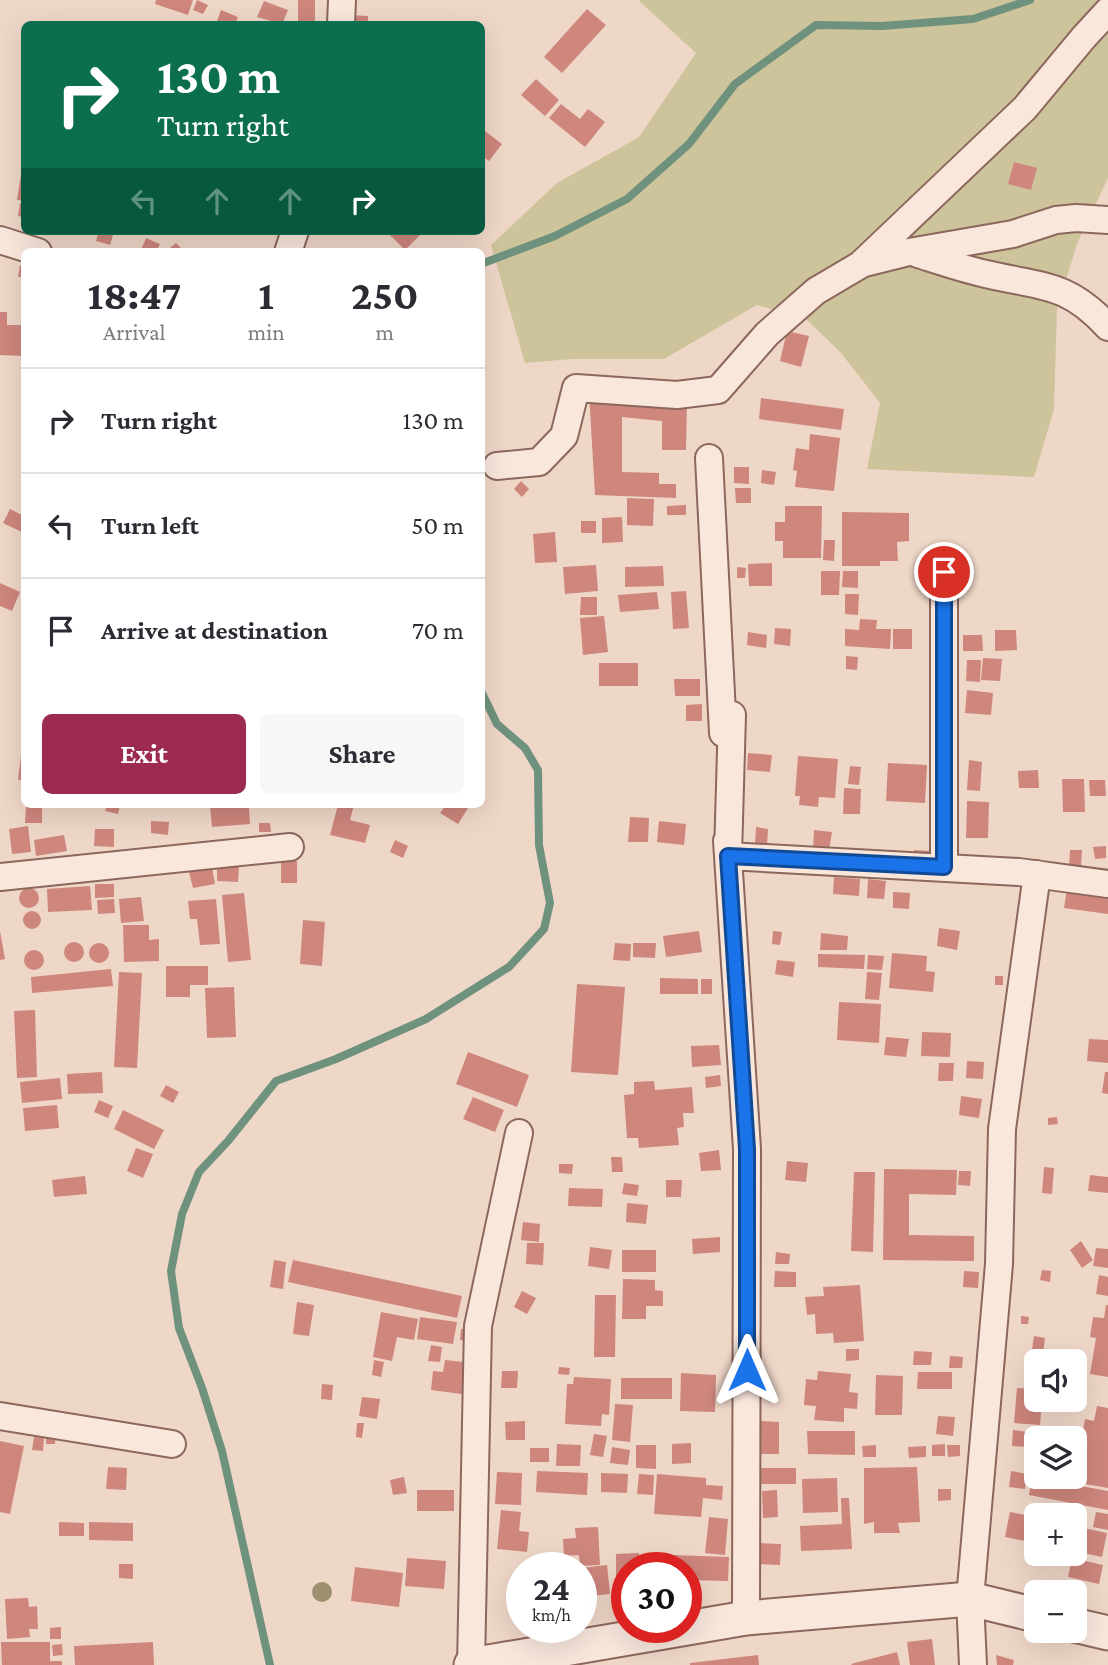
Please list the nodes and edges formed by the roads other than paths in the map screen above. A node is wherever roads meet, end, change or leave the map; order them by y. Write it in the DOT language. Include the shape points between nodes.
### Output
graph roads {
  1 [pos="342,0"];
  2 [pos="1108,11"];
  3 [pos="341,21"];
  4 [pos="1108,220"];
  5 [pos="0,240"];
  6 [pos="25,248"];
  7 [pos="909,252"];
  8 [pos="860,265"];
  9 [pos="1108,327"];
  10 [pos="709,458"];
  11 [pos="497,466"];
  12 [pos="944,572"];
  13 [pos="732,715"];
  14 [pos="290,847"];
  15 [pos="728,856"];
  16 [pos="944,867"];
  17 [pos="1037,874"];
  18 [pos="0,877"];
  19 [pos="1108,884"];
  20 [pos="519,1133"];
  21 [pos="0,1416"];
  22 [pos="172,1444"];
  23 [pos="971,1599"];
  24 [pos="1024,1612"];
  25 [pos="746,1618"];
  26 [pos="1087,1628"];
  27 [pos="1108,1633"];
  28 [pos="471,1665"];
  29 [pos="973,1665"];
  1 -- 3 [label="street"];
  2 -- 8 [label="street" via="1025,108"];
  4 -- 7 [label="street" via="1056,220 1013,234"];
  5 -- 6 [label="street"];
  7 -- 8 [label="street"];
  7 -- 9 [label="street" via="1063,291 1090,307"];
  8 -- 11 [label="street" via="816,291 768,334 718,390 677,395 576,388 564,436 539,462"];
  10 -- 15 [label="street"];
  12 -- 16 [label="street"];
  13 -- 15 [label="street"];
  14 -- 18 [label="street"];
  15 -- 16 [label="street"];
  15 -- 25 [label="street" via="747,1149"];
  16 -- 17 [label="street"];
  17 -- 19 [label="street"];
  17 -- 23 [label="street" via="1002,1129 999,1264"];
  20 -- 28 [label="street" via="478,1326"];
  21 -- 22 [label="street"];
  23 -- 24 [label="street"];
  23 -- 25 [label="street"];
  23 -- 29 [label="street"];
  25 -- 28 [label="street"];
  26 -- 27 [label="street"];
}
